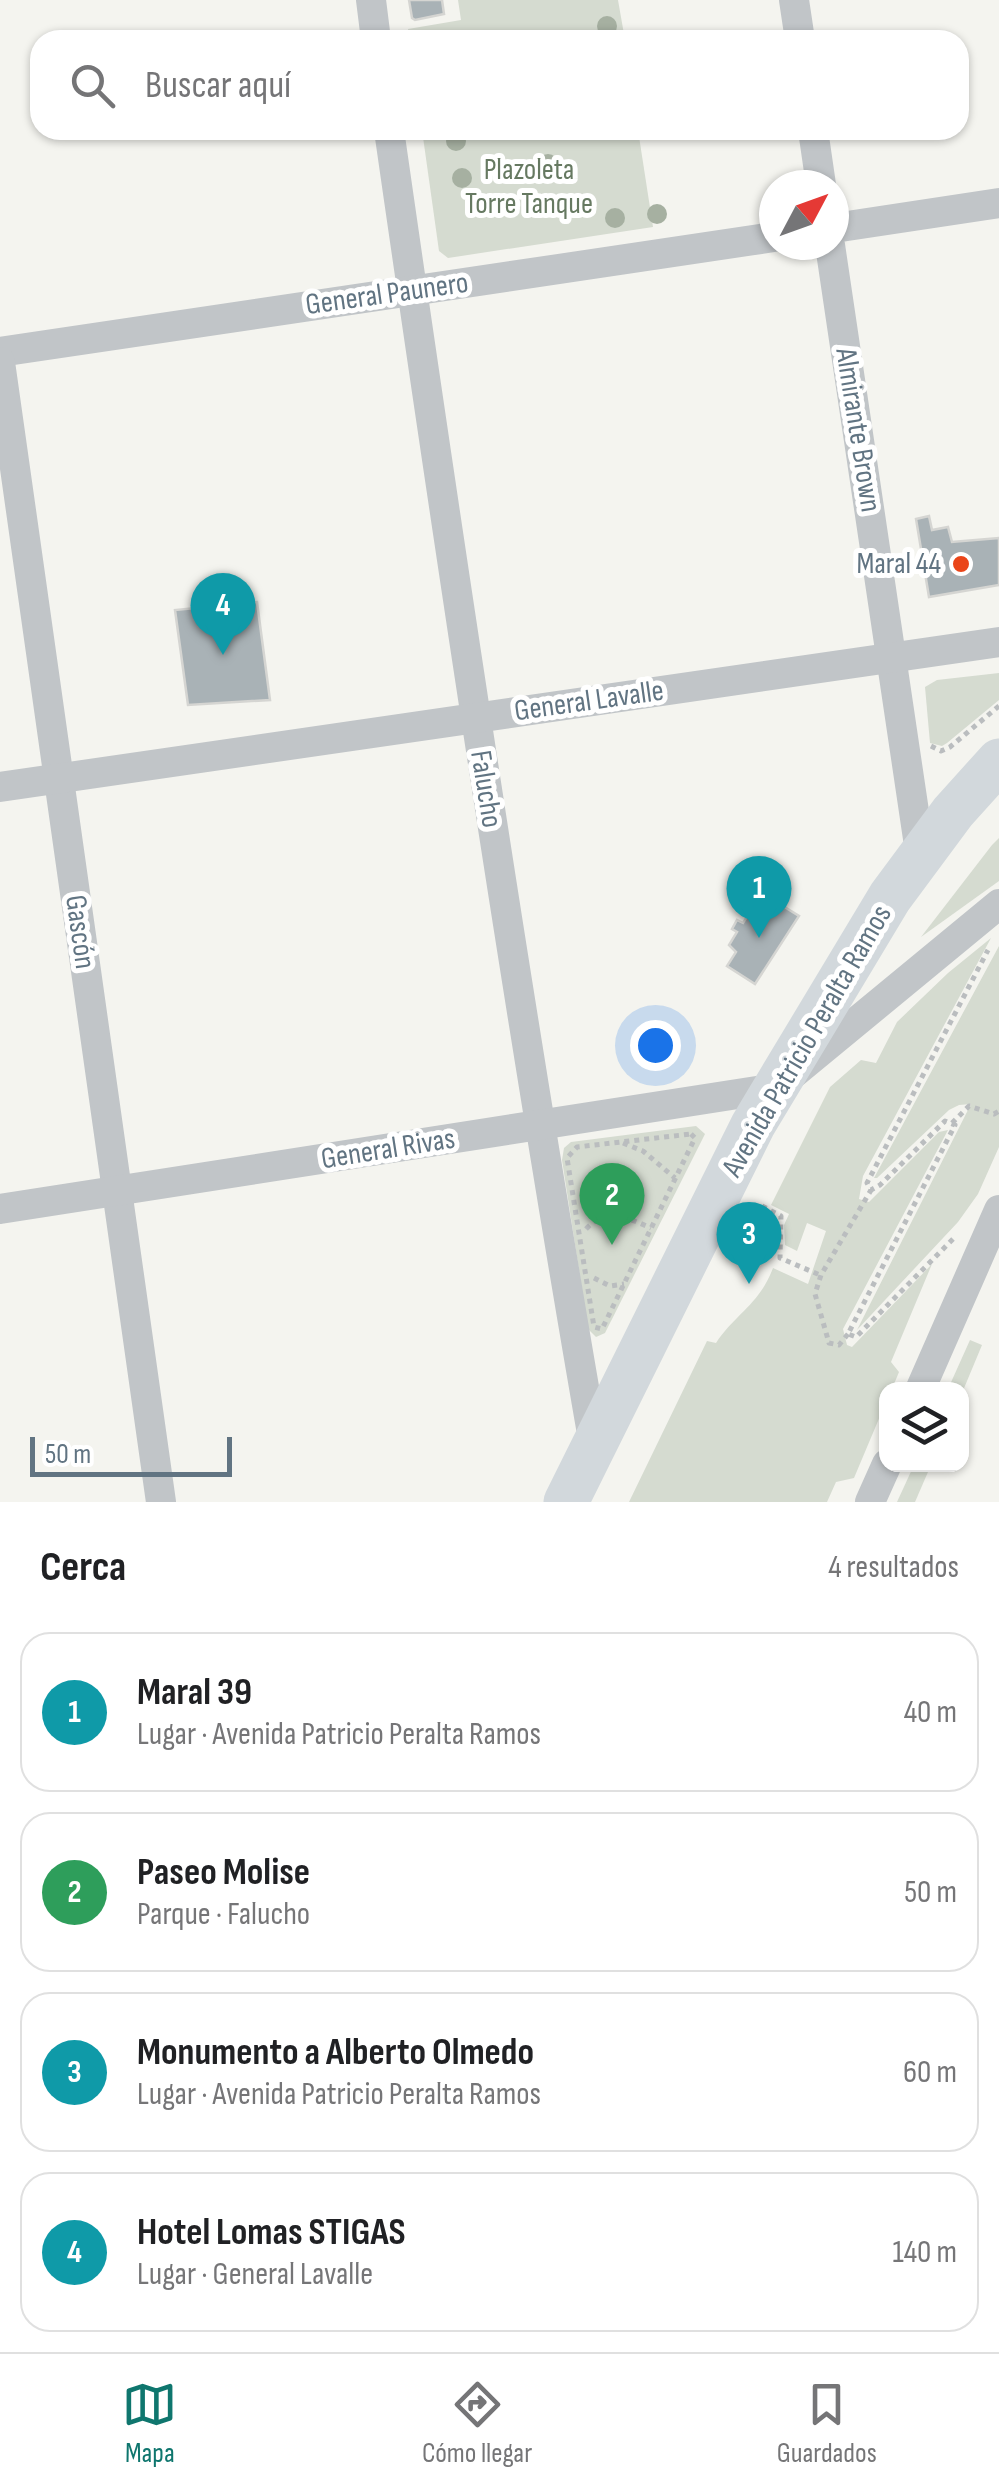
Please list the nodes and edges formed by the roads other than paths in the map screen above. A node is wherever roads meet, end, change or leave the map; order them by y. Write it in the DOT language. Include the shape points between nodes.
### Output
graph roads {
  1 [pos="370,0"];
  2 [pos="794,0"];
  3 [pos="374,30"];
  4 [pos="798,30"];
  5 [pos="390,140"];
  6 [pos="814,140"];
  7 [pos="819,170"];
  8 [pos="999,204"];
  9 [pos="849,226"];
  10 [pos="759,239"];
  11 [pos="832,260"];
  12 [pos="412,290"];
  13 [pos="0,352"];
  14 [pos="0,362"];
  15 [pos="999,642"];
  16 [pos="892,658"];
  17 [pos="475,718"];
  18 [pos="999,761"];
  19 [pos="58,779"];
  20 [pos="0,787"];
  21 [pos="920,852"];
  22 [pos="999,904"];
  23 [pos="776,1088"];
  24 [pos="538,1126"];
  25 [pos="116,1191"];
  26 [pos="0,1208"];
  27 [pos="999,1210"];
  28 [pos="924,1382"];
  29 [pos="594,1446"];
  30 [pos="883,1472"];
  31 [pos="160,1502"];
  32 [pos="566,1502"];
  33 [pos="870,1502"];
  1 -- 3 [label="street"];
  2 -- 4 [label="street"];
  5 -- 12 [label="street, Falucho"];
  6 -- 7 [label="street"];
  8 -- 9 [label="street"];
  10 -- 12 [label="street, General Paunero"];
  11 -- 16 [label="street, Almirante Brown"];
  12 -- 13 [label="street, General Paunero"];
  12 -- 17 [label="street, Falucho"];
  14 -- 19 [label="street, Gascón"];
  15 -- 16 [label="street, General Lavalle"];
  16 -- 17 [label="street, General Lavalle"];
  16 -- 21 [label="street, Almirante Brown"];
  17 -- 19 [label="street, General Lavalle"];
  17 -- 24 [label="street, Falucho"];
  18 -- 21 [label="main road, Avenida Patricio Peralta Ramos"];
  19 -- 20 [label="street, General Lavalle"];
  19 -- 25 [label="street, Gascón"];
  21 -- 23 [label="main road, Avenida Patricio Peralta Ramos"];
  22 -- 23 [label="street"];
  23 -- 24 [label="street, General Rivas"];
  23 -- 29 [label="main road, Avenida Patricio Peralta Ramos"];
  24 -- 25 [label="street, General Rivas"];
  24 -- 29 [label="street, Falucho"];
  25 -- 26 [label="street, General Rivas"];
  25 -- 31 [label="street, Gascón"];
  27 -- 28 [label="street"];
  29 -- 32 [label="main road, Avenida Patricio Peralta Ramos"];
  30 -- 33 [label="street"];
}
